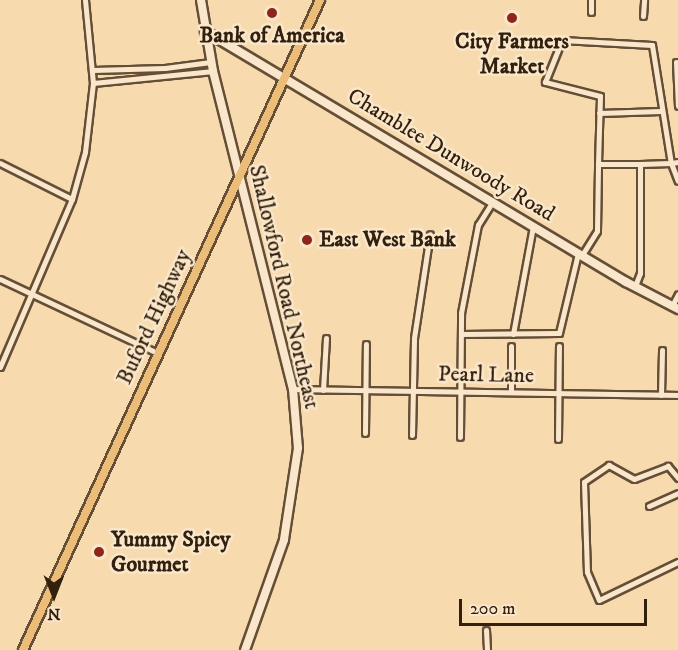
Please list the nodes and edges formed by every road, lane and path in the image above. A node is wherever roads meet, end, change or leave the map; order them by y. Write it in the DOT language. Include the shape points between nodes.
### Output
graph roads {
  1 [pos="85,0"];
  2 [pos="201,0"];
  3 [pos="320,0"];
  4 [pos="591,0"];
  5 [pos="644,0"];
  6 [pos="591,12"];
  7 [pos="643,16"];
  8 [pos="205,31"];
  9 [pos="211,62"];
  10 [pos="676,62"];
  11 [pos="93,70"];
  12 [pos="213,71"];
  13 [pos="284,77"];
  14 [pos="93,83"];
  15 [pos="678,106"];
  16 [pos="661,111"];
  17 [pos="599,113"];
  18 [pos="0,163"];
  19 [pos="675,163"];
  20 [pos="598,164"];
  21 [pos="640,164"];
  22 [pos="240,170"];
  23 [pos="678,181"];
  24 [pos="72,199"];
  25 [pos="494,200"];
  26 [pos="533,226"];
  27 [pos="430,234"];
  28 [pos="580,254"];
  29 [pos="0,279"];
  30 [pos="635,286"];
  31 [pos="678,294"];
  32 [pos="32,295"];
  33 [pos="675,308"];
  34 [pos="461,334"];
  35 [pos="513,334"];
  36 [pos="326,338"];
  37 [pos="366,344"];
  38 [pos="559,345"];
  39 [pos="511,346"];
  40 [pos="662,350"];
  41 [pos="157,353"];
  42 [pos="0,367"];
  43 [pos="293,389"];
  44 [pos="323,390"];
  45 [pos="365,390"];
  46 [pos="412,391"];
  47 [pos="460,392"];
  48 [pos="511,392"];
  49 [pos="558,392"];
  50 [pos="661,395"];
  51 [pos="678,395"];
  52 [pos="365,433"];
  53 [pos="412,435"];
  54 [pos="460,437"];
  55 [pos="558,439"];
  56 [pos="678,478"];
  57 [pos="678,493"];
  58 [pos="649,506"];
  59 [pos="678,562"];
  60 [pos="486,630"];
  61 [pos="22,650"];
  62 [pos="245,650"];
  63 [pos="487,650"];
  1 -- 11 [label="street"];
  2 -- 8 [label="street, Shallowford Road Northeast"];
  3 -- 13 [label="main road, Buford Highway"];
  4 -- 6 [label="street"];
  5 -- 7 [label="street"];
  8 -- 9 [label="street, Shallowford Road Northeast"];
  8 -- 13 [label="street, Chamblee Dunwoody Road"];
  9 -- 11 [label="street"];
  9 -- 12 [label="street, Shallowford Road Northeast"];
  10 -- 15 [label="street"];
  11 -- 14 [label="street"];
  12 -- 14 [label="street"];
  12 -- 22 [label="street, Shallowford Road Northeast"];
  13 -- 22 [label="main road, Buford Highway"];
  13 -- 25 [label="street, Chamblee Dunwoody Road"];
  14 -- 24 [label="street" via="90,125"];
  16 -- 17 [label="street"];
  16 -- 17 [label="street" via="652,45 562,40 545,82 600,96"];
  16 -- 19 [label="street"];
  17 -- 20 [label="street"];
  18 -- 24 [label="street"];
  19 -- 21 [label="street"];
  19 -- 23 [label="street"];
  20 -- 21 [label="street"];
  20 -- 28 [label="street" via="597,231"];
  21 -- 30 [label="street" via="640,273"];
  22 -- 41 [label="main road, Buford Highway"];
  22 -- 43 [label="street, Shallowford Road Northeast"];
  24 -- 32 [label="street"];
  25 -- 26 [label="street, Chamblee Dunwoody Road"];
  25 -- 34 [label="street" via="478,225 461,313"];
  26 -- 28 [label="street, Chamblee Dunwoody Road"];
  26 -- 35 [label="street"];
  27 -- 46 [label="street" via="414,338"];
  28 -- 30 [label="street, Chamblee Dunwoody Road"];
  28 -- 35 [label="street" via="559,333"];
  29 -- 32 [label="street"];
  30 -- 33 [label="street, Chamblee Dunwoody Road"];
  31 -- 33 [label="street"];
  32 -- 41 [label="street"];
  32 -- 42 [label="street"];
  34 -- 35 [label="street"];
  34 -- 47 [label="street"];
  36 -- 44 [label="street"];
  37 -- 45 [label="street"];
  38 -- 49 [label="street"];
  39 -- 48 [label="street"];
  40 -- 50 [label="street"];
  41 -- 61 [label="main road, Buford Highway"];
  43 -- 44 [label="street, Pearl Lane"];
  43 -- 62 [label="street, Shallowford Road Northeast" via="298,448 288,527"];
  44 -- 45 [label="street, Pearl Lane"];
  45 -- 46 [label="street, Pearl Lane"];
  45 -- 52 [label="street"];
  46 -- 47 [label="street, Pearl Lane"];
  46 -- 53 [label="street"];
  47 -- 48 [label="street, Pearl Lane"];
  47 -- 54 [label="street"];
  48 -- 49 [label="street, Pearl Lane"];
  49 -- 50 [label="street, Pearl Lane"];
  49 -- 55 [label="street"];
  50 -- 51 [label="street, Pearl Lane"];
  56 -- 59 [label="street" via="672,467 663,466 629,479 613,465 586,478 587,572 599,600"];
  57 -- 58 [label="street"];
  60 -- 63 [label="street"];
}
